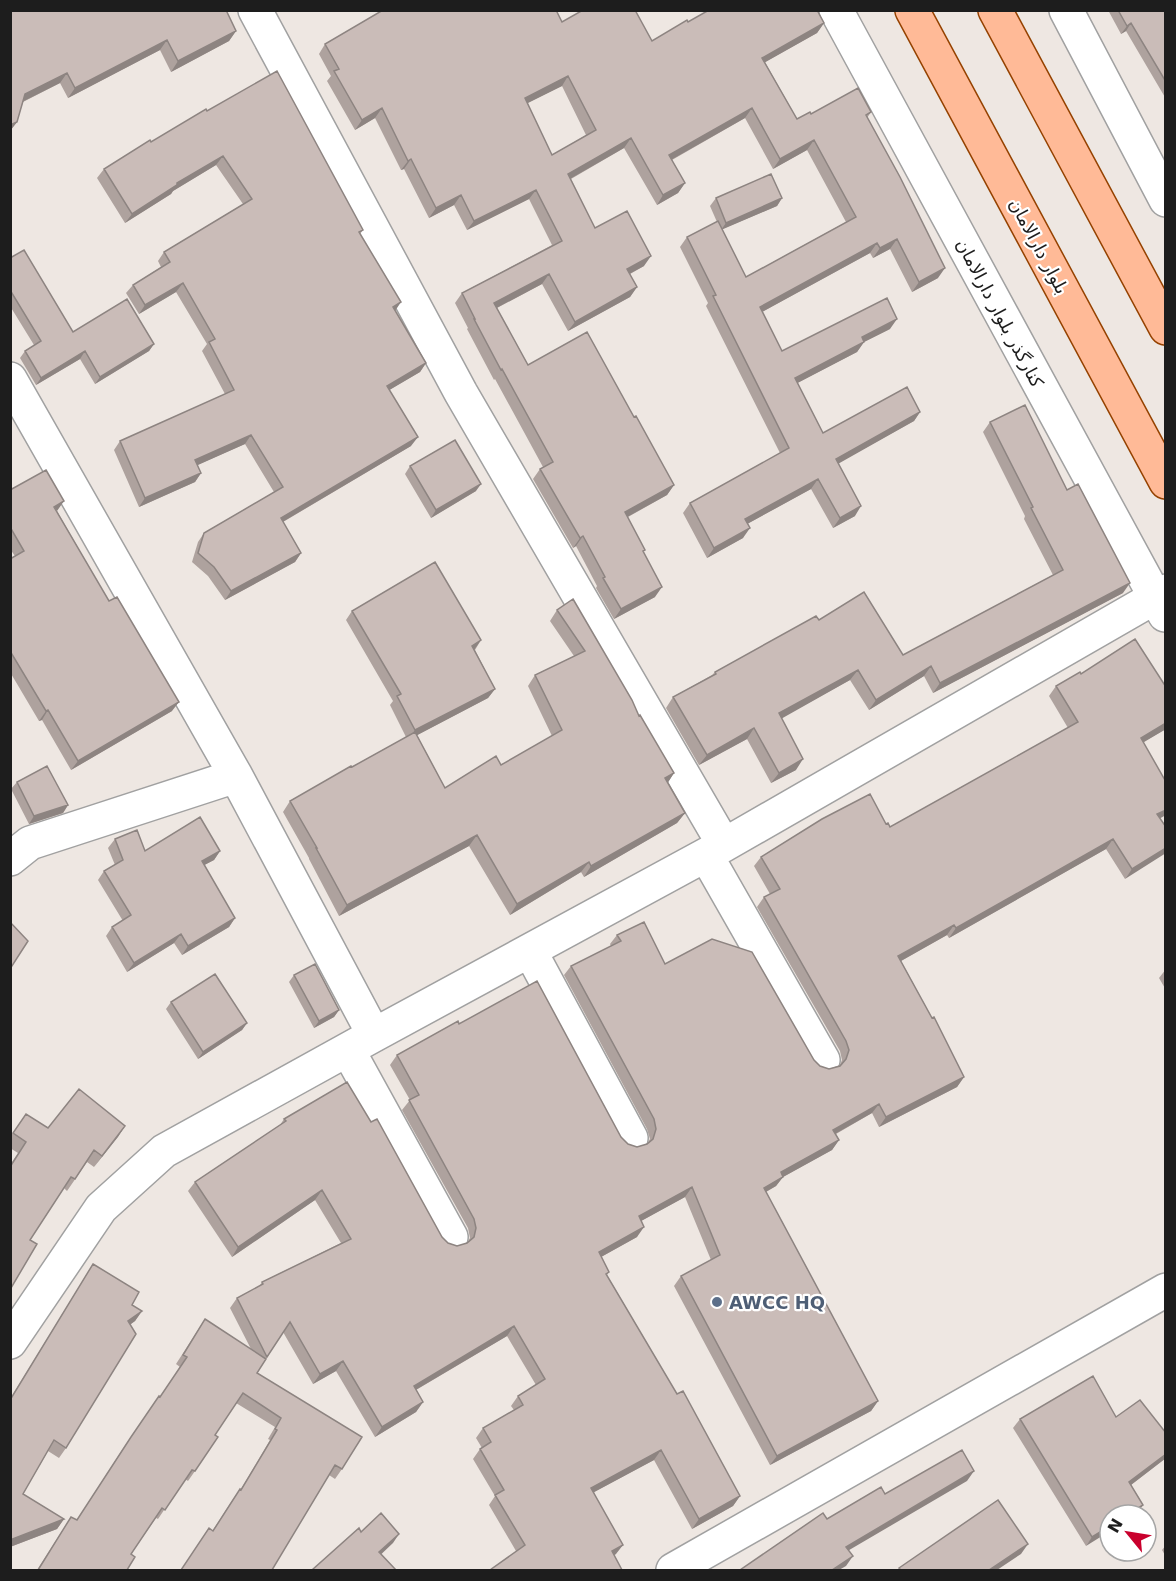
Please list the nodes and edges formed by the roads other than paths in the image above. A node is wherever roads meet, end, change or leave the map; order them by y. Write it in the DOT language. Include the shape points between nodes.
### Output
graph roads {
  1 [pos="255,10"];
  2 [pos="836,10"];
  3 [pos="912,10"];
  4 [pos="995,10"];
  5 [pos="1066,10"];
  6 [pos="1166,200"];
  7 [pos="1166,328"];
  8 [pos="10,379"];
  9 [pos="1166,482"];
  10 [pos="1162,601"];
  11 [pos="236,776"];
  12 [pos="715,850"];
  13 [pos="10,859"];
  14 [pos="530,951"];
  15 [pos="361,1042"];
  16 [pos="823,1060"];
  17 [pos="631,1138"];
  18 [pos="451,1237"];
  19 [pos="1166,1290"];
  20 [pos="10,1342"];
  21 [pos="673,1570"];
  1 -- 12 [label="street" via="461,393"];
  2 -- 10 [label="street, کنارگذر بلوار دارالامان"];
  3 -- 9 [label="main road, بلوار دارالامان"];
  4 -- 7 [label="main road"];
  5 -- 6 [label="street"];
  8 -- 11 [label="street"];
  10 -- 12 [label="street"];
  11 -- 13 [label="street" via="30,843"];
  11 -- 15 [label="street"];
  12 -- 14 [label="street"];
  12 -- 16 [label="street"];
  14 -- 15 [label="street"];
  14 -- 17 [label="street"];
  15 -- 18 [label="street"];
  15 -- 20 [label="street" via="164,1151 101,1208"];
  19 -- 21 [label="street"];
}
